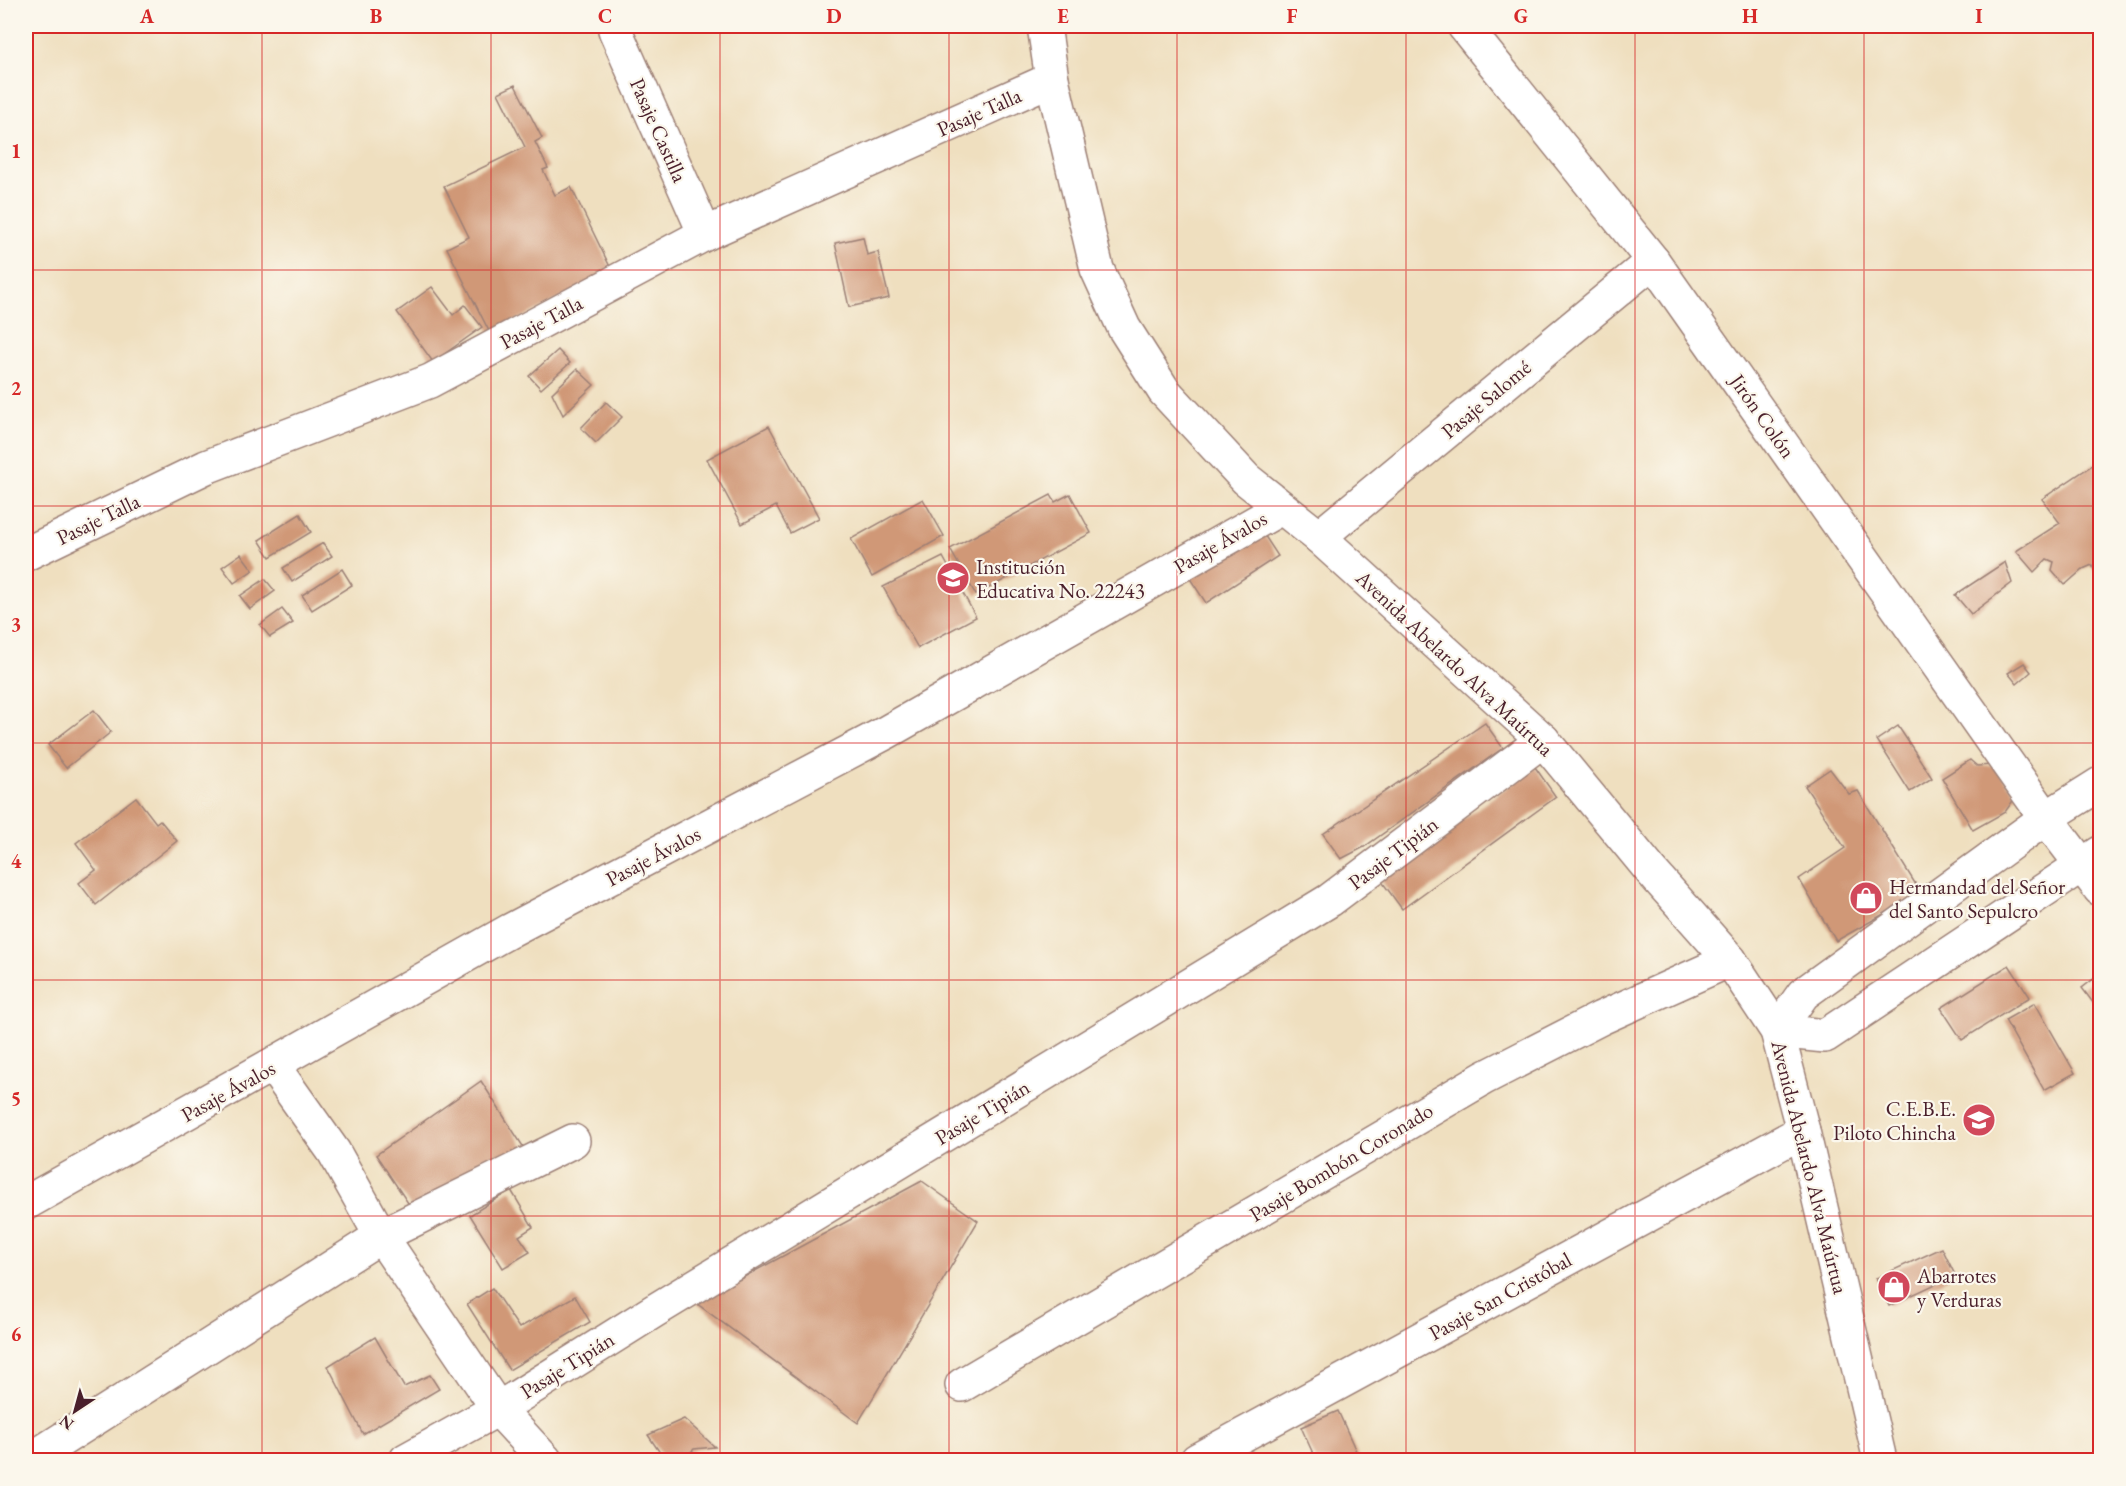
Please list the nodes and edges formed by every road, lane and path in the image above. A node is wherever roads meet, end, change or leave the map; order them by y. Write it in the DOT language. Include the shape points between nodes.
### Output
graph roads {
  1 [pos="615,26"];
  2 [pos="1044,26"];
  3 [pos="1464,26"];
  4 [pos="1053,79"];
  5 [pos="705,234"];
  6 [pos="1653,261"];
  7 [pos="1281,508"];
  8 [pos="1320,537"];
  9 [pos="26,554"];
  10 [pos="1542,740"];
  11 [pos="2100,784"];
  12 [pos="2046,818"];
  13 [pos="2094,869"];
  14 [pos="1730,960"];
  15 [pos="1777,1031"];
  16 [pos="273,1066"];
  17 [pos="1803,1131"];
  18 [pos="573,1141"];
  19 [pos="26,1203"];
  20 [pos="381,1236"];
  21 [pos="962,1385"];
  22 [pos="498,1409"];
  23 [pos="30,1461"];
  24 [pos="406,1461"];
  25 [pos="545,1461"];
  26 [pos="1197,1461"];
  27 [pos="1880,1461"];
  1 -- 5 [label="street, Pasaje Castilla"];
  2 -- 4 [label="street, Avenida Abelardo Alva Maúrtua"];
  3 -- 6 [label="street, Jirón Colón"];
  4 -- 5 [label="street, Pasaje Talla"];
  4 -- 7 [label="street, Avenida Abelardo Alva Maúrtua" via="1097,269 1124,328 1164,391 1246,479"];
  5 -- 9 [label="street, Pasaje Talla" via="430,381 206,467"];
  6 -- 8 [label="street, Pasaje Salomé"];
  6 -- 12 [label="street, Jirón Colón"];
  7 -- 8 [label="street, Avenida Abelardo Alva Maúrtua"];
  7 -- 16 [label="street, Pasaje Ávalos" via="887,732 511,930"];
  8 -- 10 [label="street, Avenida Abelardo Alva Maúrtua"];
  10 -- 14 [label="street, Avenida Abelardo Alva Maúrtua"];
  10 -- 22 [label="street, Pasaje Tipián" via="1330,900"];
  11 -- 12 [label="street"];
  12 -- 13 [label="street, Jirón Colón"];
  12 -- 15 [label="street" via="1803,994"];
  13 -- 15 [label="street" via="1825,1036"];
  14 -- 15 [label="street, Avenida Abelardo Alva Maúrtua"];
  14 -- 21 [label="street, Pasaje Bombón Coronado" via="1601,1018 1484,1078"];
  15 -- 17 [label="street, Avenida Abelardo Alva Maúrtua"];
  16 -- 19 [label="street, Pasaje Ávalos"];
  16 -- 20 [label="street" via="334,1152"];
  17 -- 26 [label="street, Pasaje San Cristóbal"];
  17 -- 27 [label="street, Avenida Abelardo Alva Maúrtua"];
  18 -- 20 [label="street"];
  20 -- 22 [label="street"];
  20 -- 23 [label="street"];
  22 -- 24 [label="street, Pasaje Tipián"];
  22 -- 25 [label="street"];
}
